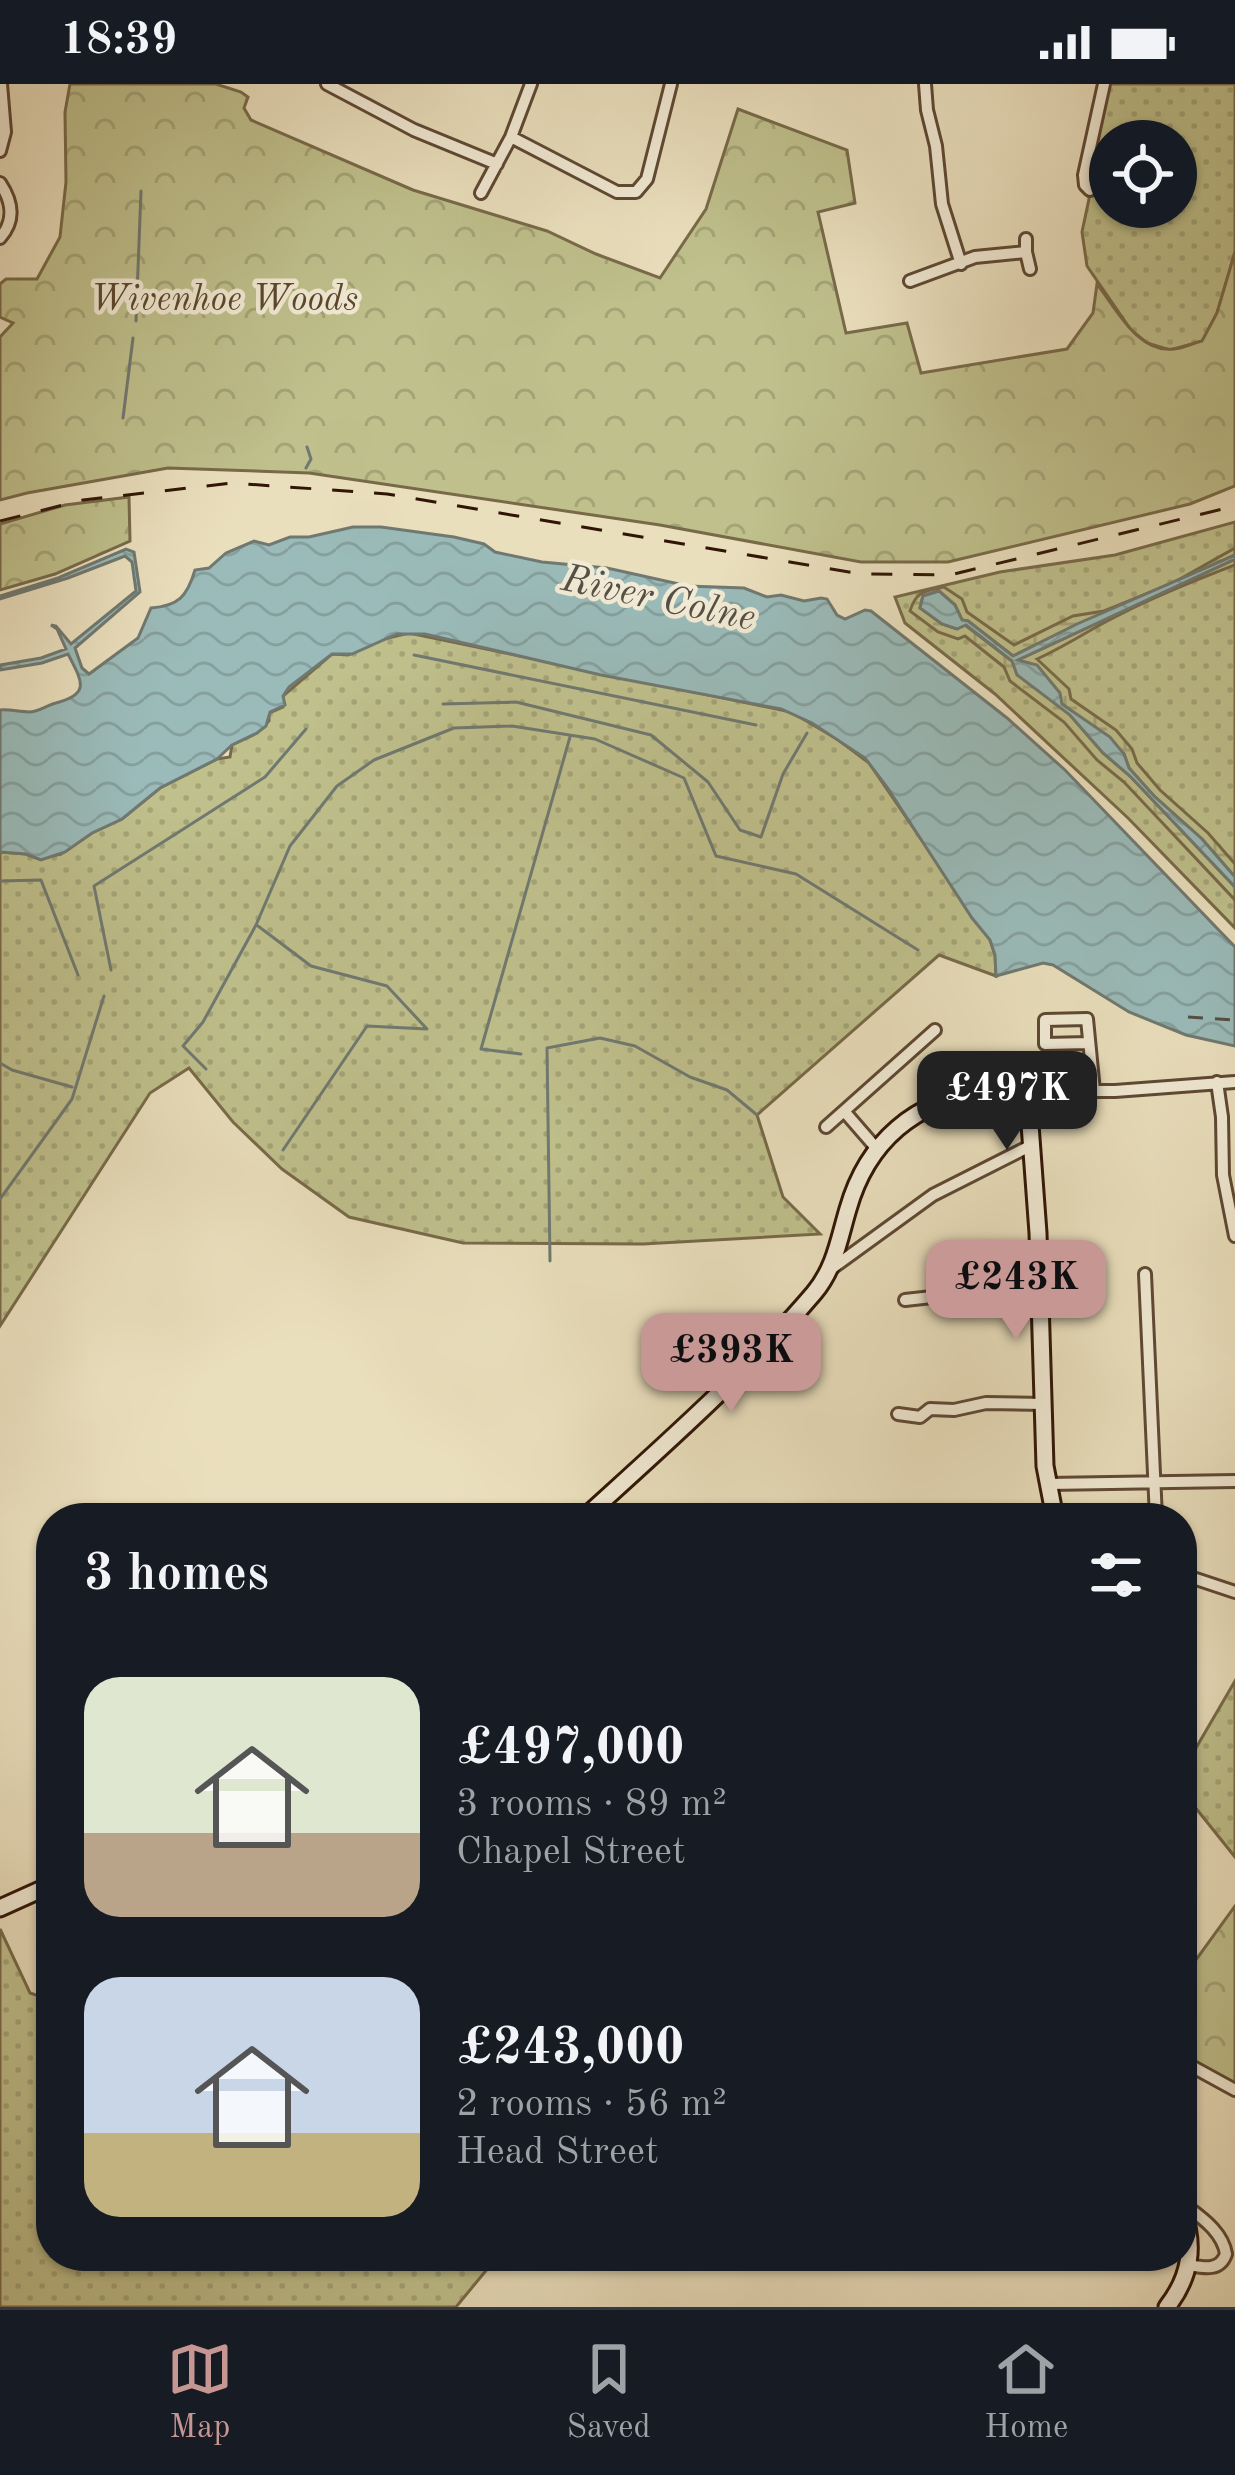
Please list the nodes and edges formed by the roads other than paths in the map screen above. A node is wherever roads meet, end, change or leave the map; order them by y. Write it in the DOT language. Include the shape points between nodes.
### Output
graph roads {
  1 [pos="2,84"];
  2 [pos="328,84"];
  3 [pos="531,84"];
  4 [pos="671,84"];
  5 [pos="925,84"];
  6 [pos="1104,84"];
  7 [pos="1096,120"];
  8 [pos="511,137"];
  9 [pos="0,152"];
  10 [pos="1089,152"];
  11 [pos="497,164"];
  12 [pos="0,183"];
  13 [pos="1089,189"];
  14 [pos="481,194"];
  15 [pos="0,238"];
  16 [pos="962,264"];
  17 [pos="1030,268"];
  18 [pos="910,281"];
  19 [pos="935,1030"];
  20 [pos="1088,1043"];
  21 [pos="1217,1082"];
  22 [pos="1235,1082"];
  23 [pos="1094,1091"];
  24 [pos="1026,1101"];
  25 [pos="844,1111"];
  26 [pos="826,1127"];
  27 [pos="1032,1145"];
  28 [pos="877,1149"];
  29 [pos="1235,1236"];
  30 [pos="831,1269"];
  31 [pos="1145,1274"];
  32 [pos="1040,1285"];
  33 [pos="905,1300"];
  34 [pos="1044,1404"];
  35 [pos="898,1414"];
  36 [pos="1155,1481"];
  37 [pos="1235,1481"];
  38 [pos="1048,1484"];
  39 [pos="600,1503"];
  40 [pos="1052,1503"];
  41 [pos="1156,1503"];
  42 [pos="1197,1579"];
  43 [pos="1235,1592"];
  44 [pos="36,1892"];
  45 [pos="0,1908"];
  46 [pos="1197,2068"];
  47 [pos="1235,2090"];
  48 [pos="1197,2215"];
  49 [pos="1197,2266"];
  50 [pos="1188,2271"];
  51 [pos="1167,2307"];
  1 -- 9 [label="street"];
  2 -- 11 [label="street"];
  3 -- 8 [label="street"];
  4 -- 8 [label="street" via="647,179 635,192 616,192"];
  5 -- 16 [label="street" via="942,203"];
  6 -- 7 [label="street"];
  8 -- 11 [label="street"];
  10 -- 13 [label="street"];
  11 -- 14 [label="street"];
  12 -- 15 [label="street" via="12,206"];
  16 -- 17 [label="street" via="1026,246"];
  16 -- 18 [label="street"];
  19 -- 25 [label="street"];
  20 -- 20 [label="street" via="1045,1044 1045,1020 1087,1019"];
  20 -- 23 [label="street"];
  21 -- 22 [label="street"];
  21 -- 23 [label="street"];
  21 -- 29 [label="street"];
  23 -- 24 [label="street"];
  24 -- 27 [label="street"];
  24 -- 28 [label="street" via="1000,1090 961,1096 916,1115"];
  25 -- 26 [label="street"];
  25 -- 28 [label="street"];
  27 -- 30 [label="street" via="933,1195"];
  27 -- 32 [label="street"];
  28 -- 30 [label="street" via="856,1183"];
  30 -- 39 [label="street" via="753,1358"];
  31 -- 36 [label="street"];
  32 -- 33 [label="street"];
  32 -- 34 [label="street"];
  34 -- 35 [label="street"];
  34 -- 38 [label="street"];
  36 -- 37 [label="street"];
  36 -- 38 [label="street"];
  36 -- 41 [label="street"];
  38 -- 40 [label="street"];
  42 -- 43 [label="street"];
  44 -- 45 [label="street"];
  46 -- 47 [label="street"];
  48 -- 49 [label="street" via="1226,2254 1213,2268"];
  50 -- 51 [label="street"];
}
